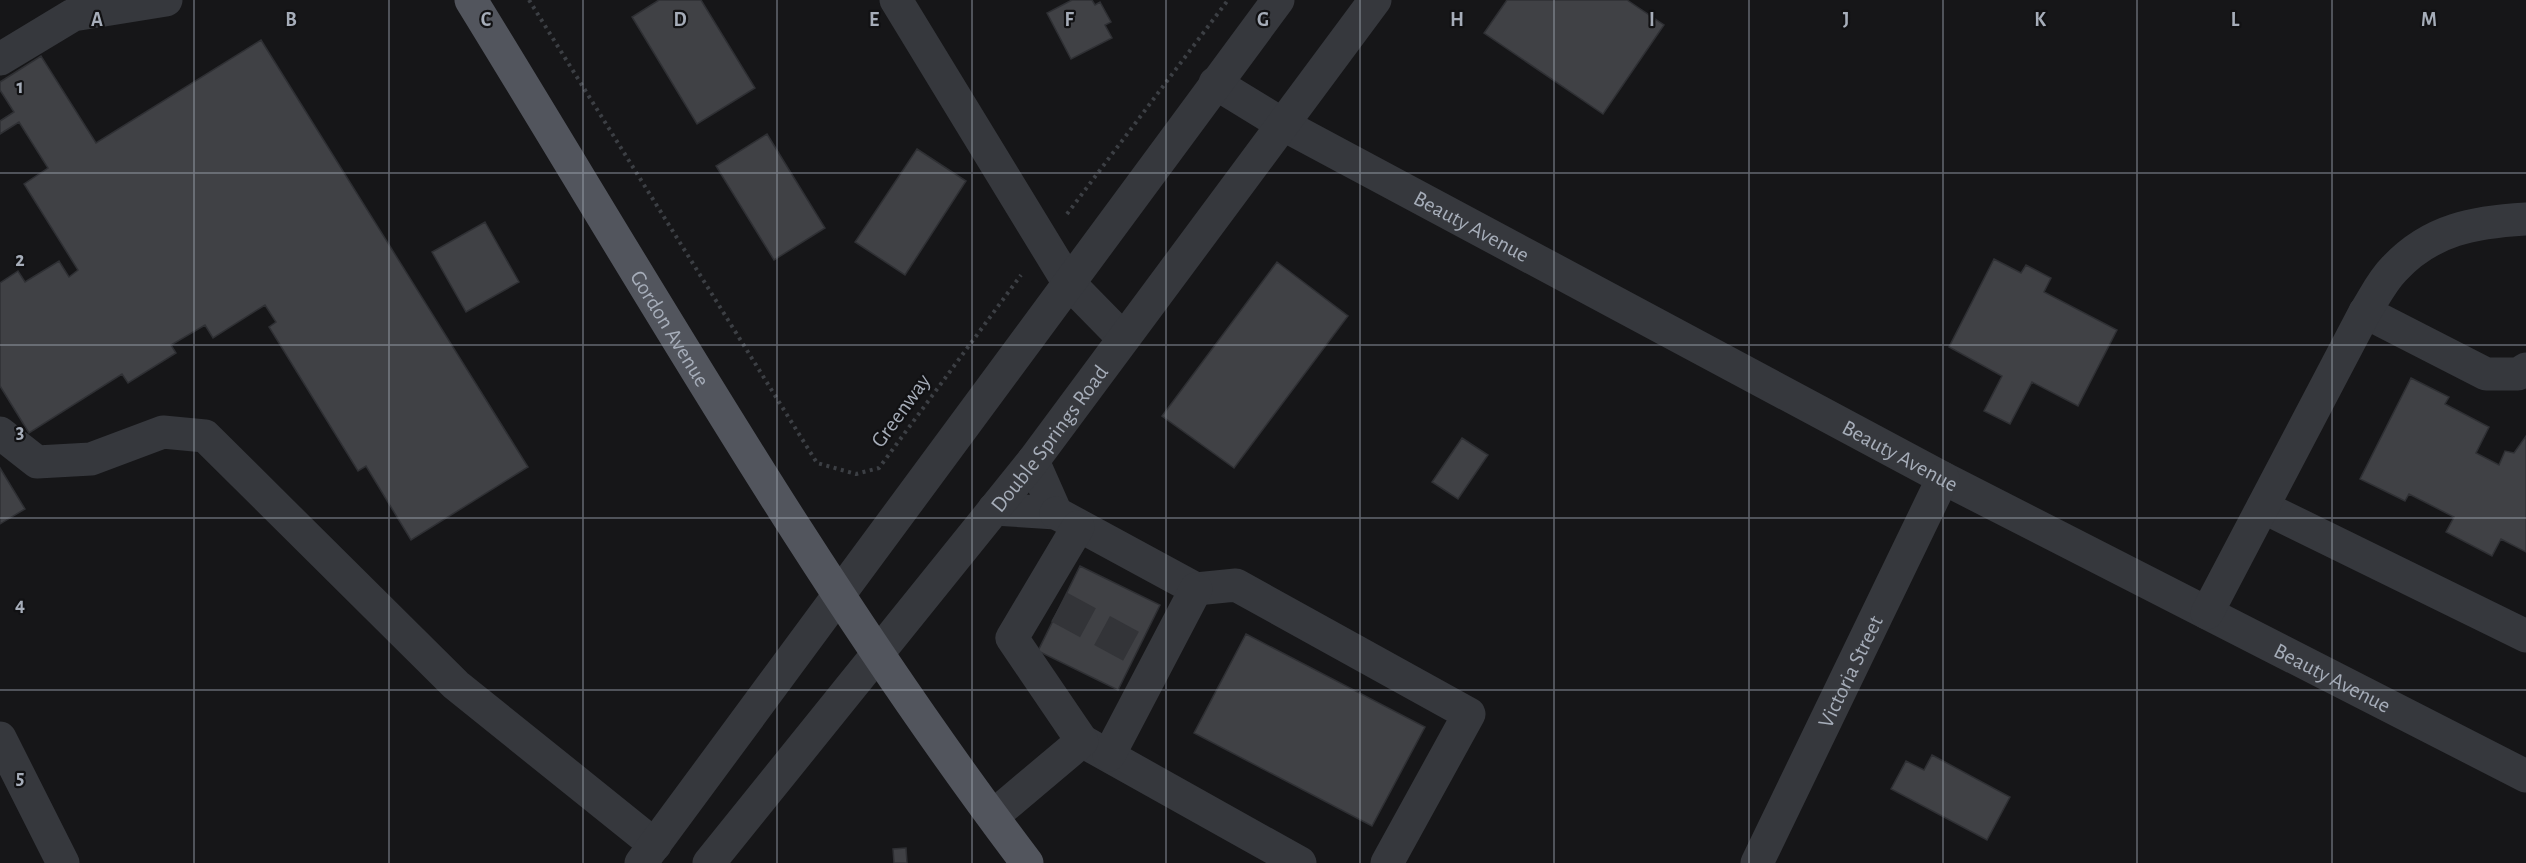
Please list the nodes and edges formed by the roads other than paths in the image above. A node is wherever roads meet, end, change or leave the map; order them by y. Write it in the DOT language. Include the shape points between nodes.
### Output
graph roads {
  1 [pos="166,0"];
  2 [pos="471,0"];
  3 [pos="896,0"];
  4 [pos="1278,0"];
  5 [pos="1375,0"];
  6 [pos="0,59"];
  7 [pos="1215,83"];
  8 [pos="1282,124"];
  9 [pos="2526,219"];
  10 [pos="1068,282"];
  11 [pos="2365,312"];
  12 [pos="1123,338"];
  13 [pos="2526,369"];
  14 [pos="0,433"];
  15 [pos="1033,460"];
  16 [pos="1942,478"];
  17 [pos="2263,507"];
  18 [pos="994,509"];
  19 [pos="1067,520"];
  20 [pos="1196,589"];
  21 [pos="838,593"];
  22 [pos="2207,613"];
  23 [pos="2526,636"];
  24 [pos="877,652"];
  25 [pos="0,738"];
  26 [pos="1095,748"];
  27 [pos="2526,776"];
  28 [pos="993,816"];
  29 [pos="648,854"];
  30 [pos="63,863"];
  31 [pos="709,863"];
  32 [pos="1027,863"];
  33 [pos="1300,863"];
  34 [pos="1387,863"];
  35 [pos="1756,863"];
  1 -- 6 [label="street" via="73,15"];
  2 -- 21 [label="main road, Gordon Avenue"];
  3 -- 10 [label="street"];
  4 -- 7 [label="street"];
  5 -- 8 [label="street, Double Springs Road"];
  7 -- 8 [label="street, Beauty Avenue"];
  7 -- 10 [label="street"];
  8 -- 12 [label="street, Double Springs Road"];
  8 -- 16 [label="street, Beauty Avenue"];
  9 -- 11 [label="street" via="2480,221 2431,239 2393,269"];
  10 -- 12 [label="street"];
  10 -- 21 [label="street"];
  11 -- 13 [label="street" via="2486,374 2518,374"];
  11 -- 17 [label="street"];
  12 -- 15 [label="street, Double Springs Road"];
  14 -- 29 [label="street" via="37,462 92,459 163,432 205,436 456,685"];
  15 -- 18 [label="street, Double Springs Road"];
  15 -- 19 [label="street"];
  16 -- 22 [label="street, Beauty Avenue"];
  16 -- 35 [label="street, Victoria Street"];
  17 -- 22 [label="street"];
  17 -- 23 [label="street"];
  18 -- 19 [label="street"];
  18 -- 24 [label="street, Double Springs Road"];
  19 -- 20 [label="street"];
  19 -- 26 [label="street" via="1048,601 1012,638"];
  20 -- 26 [label="street" via="1148,656"];
  20 -- 34 [label="street" via="1236,585 1468,714"];
  21 -- 24 [label="main road, Gordon Avenue"];
  21 -- 29 [label="street"];
  22 -- 27 [label="street, Beauty Avenue"];
  24 -- 28 [label="main road, Gordon Avenue"];
  24 -- 31 [label="street, Double Springs Road"];
  25 -- 30 [label="street"];
  26 -- 28 [label="street"];
  26 -- 33 [label="street"];
  28 -- 32 [label="main road, Gordon Avenue"];
}
